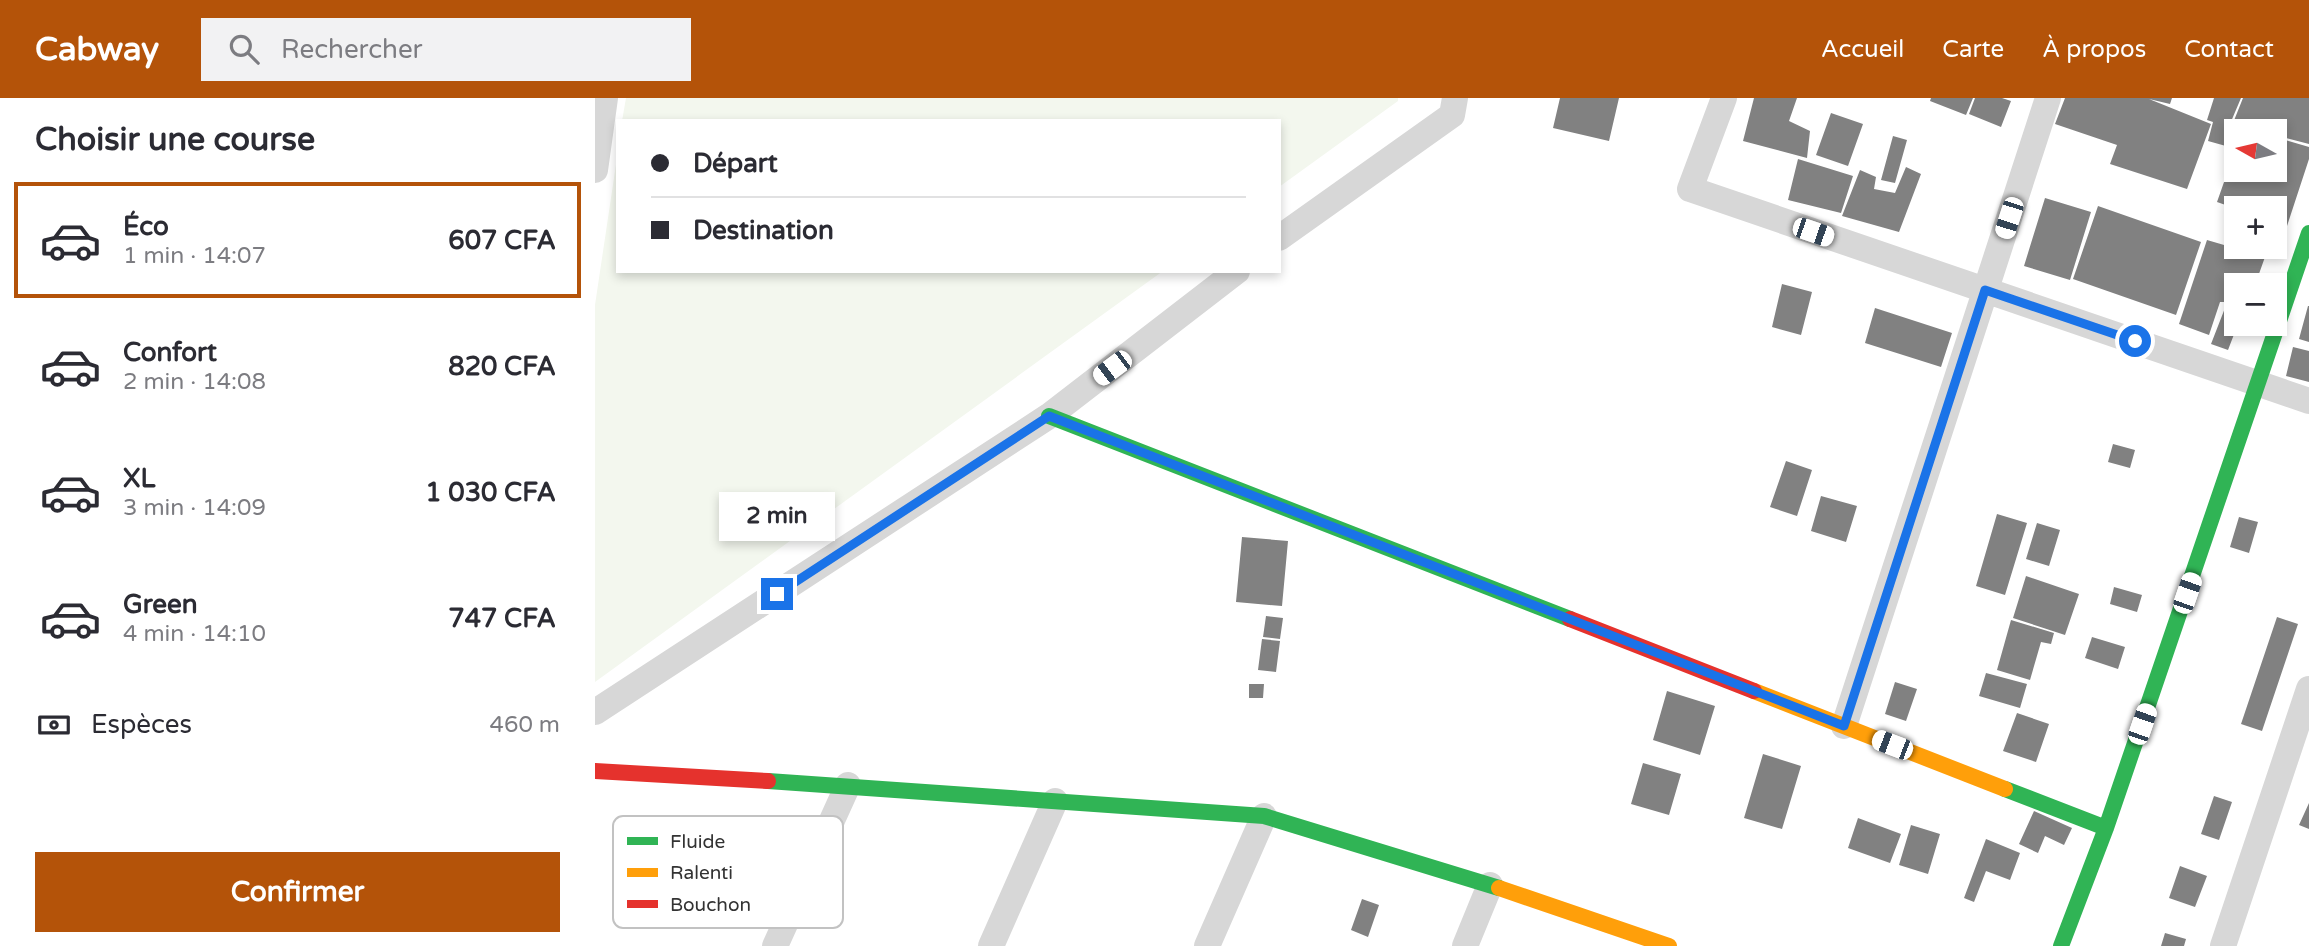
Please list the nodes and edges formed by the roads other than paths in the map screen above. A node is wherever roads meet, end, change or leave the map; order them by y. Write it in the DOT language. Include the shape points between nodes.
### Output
graph roads {
  1 [pos="605,98"];
  2 [pos="1455,98"];
  3 [pos="1724,98"];
  4 [pos="2048,98"];
  5 [pos="595,170"];
  6 [pos="2309,233"];
  7 [pos="1281,237"];
  8 [pos="1234,273"];
  9 [pos="1985,290"];
  10 [pos="2259,384"];
  11 [pos="2309,401"];
  12 [pos="1049,416"];
  13 [pos="2309,689"];
  14 [pos="595,712"];
  15 [pos="1844,726"];
  16 [pos="595,771"];
  17 [pos="848,785"];
  18 [pos="1055,801"];
  19 [pos="834,816"];
  20 [pos="1264,816"];
  21 [pos="2106,828"];
  22 [pos="1490,885"];
  23 [pos="783,928"];
  24 [pos="775,946"];
  25 [pos="991,946"];
  26 [pos="1207,946"];
  27 [pos="1465,946"];
  28 [pos="1668,946"];
  29 [pos="2061,946"];
  30 [pos="2223,946"];
  1 -- 5 [label="street"];
  2 -- 7 [label="street" via="1452,115"];
  3 -- 9 [label="street" via="1690,190"];
  4 -- 9 [label="street"];
  6 -- 10 [label="street"];
  8 -- 12 [label="street"];
  9 -- 10 [label="street"];
  9 -- 15 [label="street"];
  10 -- 11 [label="street"];
  10 -- 21 [label="street"];
  12 -- 14 [label="street"];
  12 -- 15 [label="street"];
  13 -- 30 [label="street"];
  15 -- 21 [label="street"];
  16 -- 17 [label="street"];
  17 -- 18 [label="street"];
  17 -- 19 [label="street"];
  18 -- 20 [label="street"];
  18 -- 25 [label="street"];
  20 -- 22 [label="street"];
  20 -- 26 [label="street"];
  21 -- 29 [label="street"];
  22 -- 27 [label="street"];
  22 -- 28 [label="street"];
  23 -- 24 [label="street"];
}
